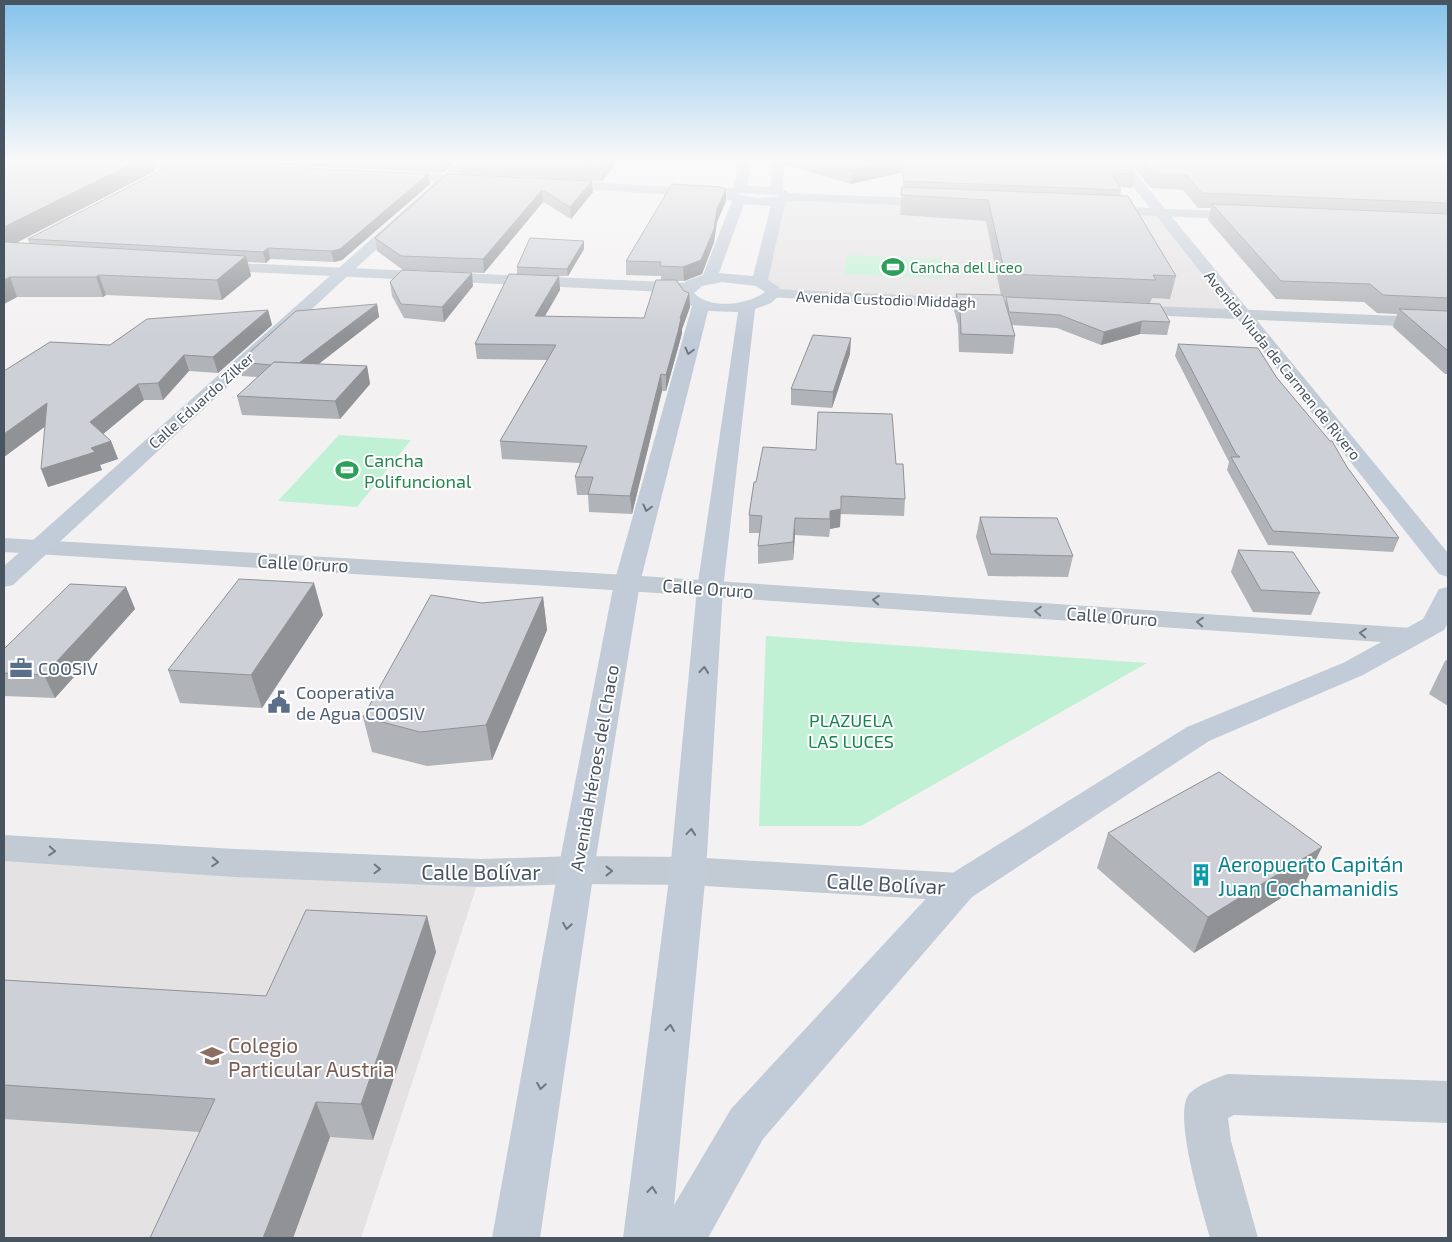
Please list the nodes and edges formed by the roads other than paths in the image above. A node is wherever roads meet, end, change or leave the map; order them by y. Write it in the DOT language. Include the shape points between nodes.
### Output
graph roads {
  1 [pos="400,219"];
  2 [pos="729,219"];
  3 [pos="777,219"];
  4 [pos="1166,219"];
  5 [pos="193,265"];
  6 [pos="340,274"];
  7 [pos="699,290"];
  8 [pos="760,294"];
  9 [pos="1013,305"];
  10 [pos="1113,309"];
  11 [pos="1242,314"];
  12 [pos="1448,323"];
  13 [pos="4,545"];
  14 [pos="38,548"];
  15 [pos="1448,569"];
  16 [pos="4,579"];
  17 [pos="627,583"];
  18 [pos="710,589"];
  19 [pos="1448,596"];
  20 [pos="1411,636"];
  21 [pos="4,848"];
  22 [pos="576,870"];
  23 [pos="688,871"];
  24 [pos="958,887"];
  25 [pos="1448,1102"];
  26 [pos="516,1238"];
  27 [pos="647,1238"];
  28 [pos="682,1238"];
  29 [pos="1234,1238"];
  1 -- 6 [label="street, Calle Eduardo Zilker"];
  2 -- 7 [label="street, Avenida Héroes del Chaco"];
  3 -- 8 [label="street"];
  4 -- 11 [label="street, Avenida Viuda de Carmen de Rivero"];
  5 -- 6 [label="street"];
  6 -- 7 [label="street"];
  6 -- 14 [label="street, Calle Eduardo Zilker"];
  7 -- 8 [label="street" via="736,277"];
  7 -- 8 [label="street" via="723,308"];
  7 -- 17 [label="street, Avenida Héroes del Chaco, one-way"];
  8 -- 9 [label="street, Avenida Custodio Middagh"];
  8 -- 18 [label="street"];
  10 -- 11 [label="street"];
  11 -- 12 [label="street"];
  11 -- 15 [label="street, Avenida Viuda de Carmen de Rivero"];
  13 -- 14 [label="street, Calle Oruro"];
  14 -- 16 [label="street, Calle Eduardo Zilker"];
  14 -- 17 [label="street, Calle Oruro"];
  17 -- 18 [label="street, Calle Oruro"];
  17 -- 22 [label="street, Avenida Héroes del Chaco"];
  20 -- 18 [label="street, Calle Oruro, one-way"];
  23 -- 18 [label="street, one-way"];
  19 -- 20 [label="street" via="1434,624"];
  20 -- 24 [label="street" via="1353,669 1198,734"];
  21 -- 22 [label="street, Calle Bolívar, one-way" via="235,863 481,873"];
  22 -- 23 [label="street, Calle Bolívar, one-way"];
  22 -- 26 [label="street, Avenida Héroes del Chaco, one-way"];
  23 -- 24 [label="street, Calle Bolívar"];
  27 -- 23 [label="street, one-way"];
  24 -- 28 [label="street" via="747,1124"];
  25 -- 29 [label="street" via="1228,1094 1205,1108 1208,1141"];
}
